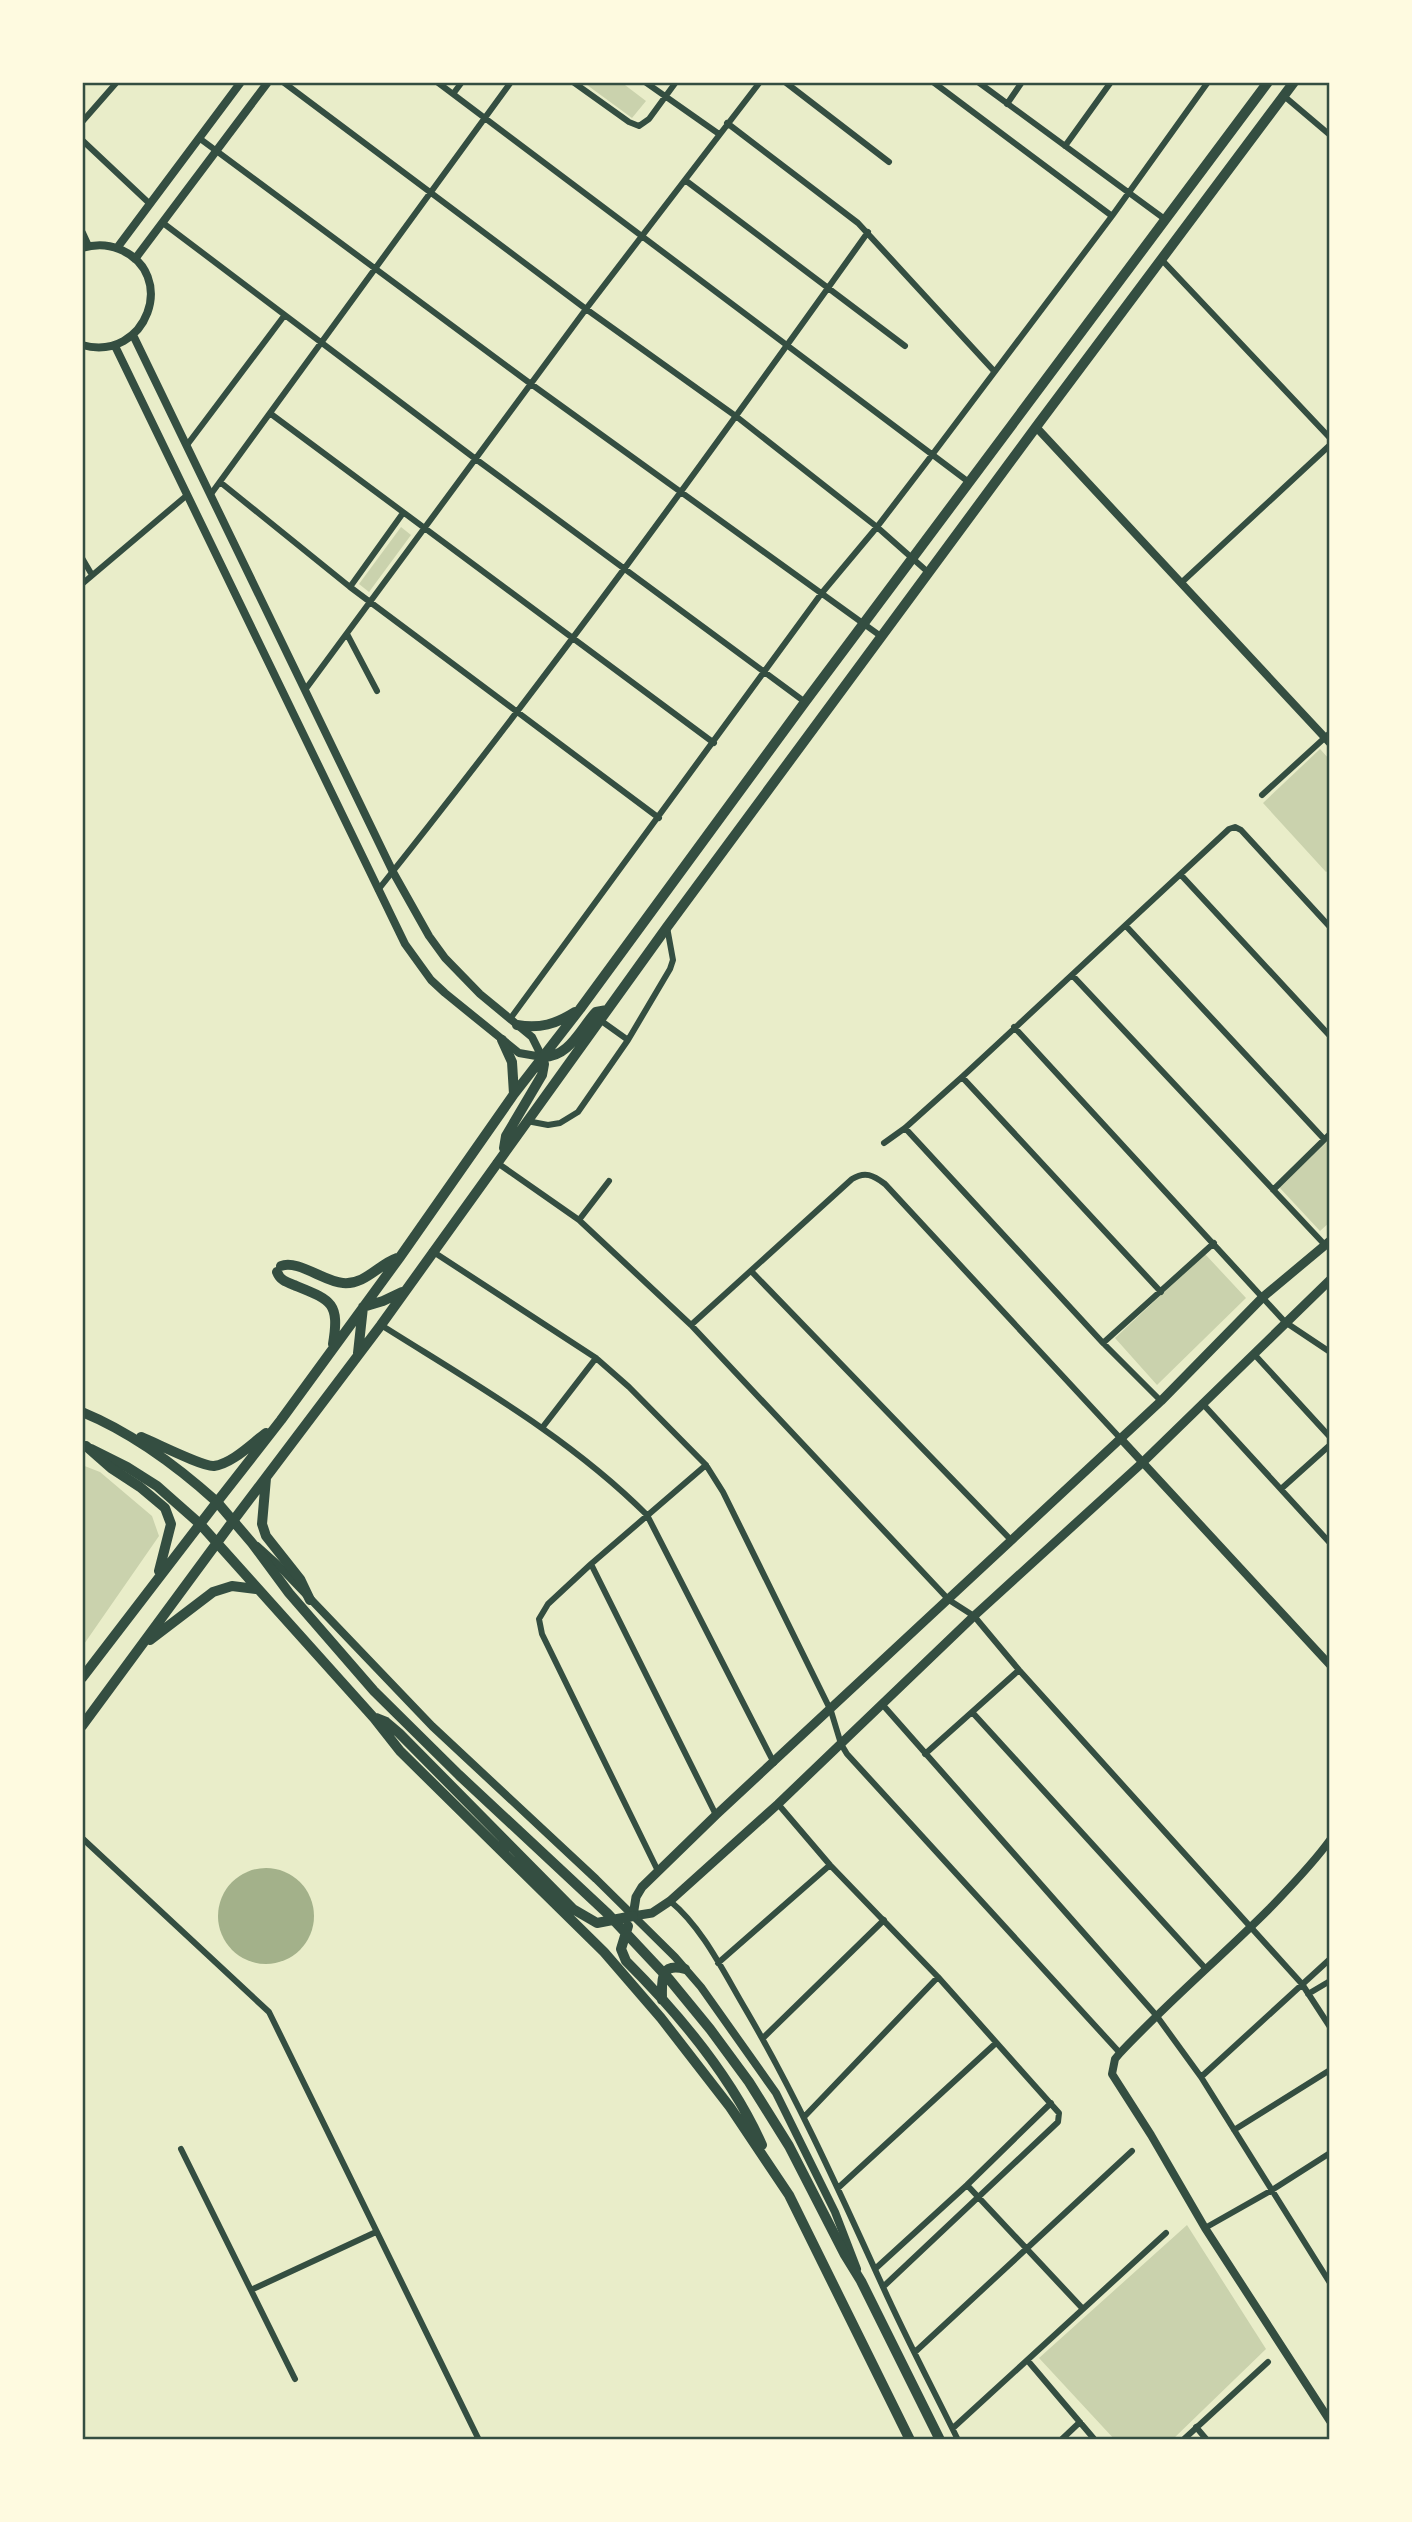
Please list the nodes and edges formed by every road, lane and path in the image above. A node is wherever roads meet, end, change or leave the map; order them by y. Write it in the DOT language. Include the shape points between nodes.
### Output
graph roads {
  1 [pos="117,82"];
  2 [pos="241,82"];
  3 [pos="268,82"];
  4 [pos="283,82"];
  5 [pos="437,82"];
  6 [pos="463,82"];
  7 [pos="511,82"];
  8 [pos="573,82"];
  9 [pos="645,82"];
  10 [pos="676,82"];
  11 [pos="760,82"];
  12 [pos="785,82"];
  13 [pos="933,82"];
  14 [pos="978,82"];
  15 [pos="1021,82"];
  16 [pos="1111,82"];
  17 [pos="1208,82"];
  18 [pos="1268,82"];
  19 [pos="1294,82"];
  20 [pos="453,94"];
  21 [pos="1284,96"];
  22 [pos="666,97"];
  23 [pos="1007,104"];
  24 [pos="485,119"];
  25 [pos="82,122"];
  26 [pos="727,123"];
  27 [pos="719,134"];
  28 [pos="1330,135"];
  29 [pos="200,138"];
  30 [pos="82,140"];
  31 [pos="1065,146"];
  32 [pos="217,151"];
  33 [pos="889,162"];
  34 [pos="685,180"];
  35 [pos="430,193"];
  36 [pos="1128,194"];
  37 [pos="150,204"];
  38 [pos="1112,216"];
  39 [pos="1166,220"];
  40 [pos="163,223"];
  41 [pos="82,233"];
  42 [pos="868,233"];
  43 [pos="642,237"];
  44 [pos="85,247"];
  45 [pos="117,248"];
  46 [pos="135,259"];
  47 [pos="1161,260"];
  48 [pos="375,268"];
  49 [pos="828,288"];
  50 [pos="586,309"];
  51 [pos="284,316"];
  52 [pos="133,335"];
  53 [pos="321,343"];
  54 [pos="82,345"];
  55 [pos="115,346"];
  56 [pos="788,346"];
  57 [pos="905,346"];
  58 [pos="994,371"];
  59 [pos="531,384"];
  60 [pos="271,414"];
  61 [pos="737,417"];
  62 [pos="1036,427"];
  63 [pos="1330,438"];
  64 [pos="187,445"];
  65 [pos="1330,445"];
  66 [pos="932,455"];
  67 [pos="477,460"];
  68 [pos="220,482"];
  69 [pos="970,483"];
  70 [pos="683,492"];
  71 [pos="211,494"];
  72 [pos="186,496"];
  73 [pos="403,513"];
  74 [pos="877,527"];
  75 [pos="426,529"];
  76 [pos="913,557"];
  77 [pos="82,558"];
  78 [pos="626,569"];
  79 [pos="929,573"];
  80 [pos="92,575"];
  81 [pos="1181,583"];
  82 [pos="82,584"];
  83 [pos="350,587"];
  84 [pos="821,594"];
  85 [pos="370,602"];
  86 [pos="864,624"];
  87 [pos="347,634"];
  88 [pos="882,636"];
  89 [pos="573,639"];
  90 [pos="764,672"];
  91 [pos="305,690"];
  92 [pos="377,691"];
  93 [pos="805,702"];
  94 [pos="518,711"];
  95 [pos="1328,738"];
  96 [pos="713,743"];
  97 [pos="1262,795"];
  98 [pos="659,818"];
  99 [pos="393,872"];
  100 [pos="1181,875"];
  101 [pos="377,891"];
  102 [pos="1126,926"];
  103 [pos="1330,927"];
  104 [pos="667,928"];
  105 [pos="1072,975"];
  106 [pos="580,1009"];
  107 [pos="604,1015"];
  108 [pos="514,1022"];
  109 [pos="1014,1027"];
  110 [pos="1330,1036"];
  111 [pos="502,1040"];
  112 [pos="628,1040"];
  113 [pos="542,1057"];
  114 [pos="962,1077"];
  115 [pos="514,1094"];
  116 [pos="527,1121"];
  117 [pos="905,1128"];
  118 [pos="1327,1136"];
  119 [pos="884,1143"];
  120 [pos="504,1152"];
  121 [pos="496,1162"];
  122 [pos="609,1181"];
  123 [pos="1273,1190"];
  124 [pos="579,1220"];
  125 [pos="1214,1243"];
  126 [pos="1327,1243"];
  127 [pos="432,1251"];
  128 [pos="400,1257"];
  129 [pos="751,1271"];
  130 [pos="1330,1280"];
  131 [pos="404,1291"];
  132 [pos="1161,1293"];
  133 [pos="1263,1297"];
  134 [pos="363,1307"];
  135 [pos="1285,1322"];
  136 [pos="381,1325"];
  137 [pos="691,1325"];
  138 [pos="1103,1343"];
  139 [pos="332,1347"];
  140 [pos="1330,1352"];
  141 [pos="1254,1354"];
  142 [pos="357,1356"];
  143 [pos="596,1358"];
  144 [pos="1161,1401"];
  145 [pos="1202,1403"];
  146 [pos="82,1412"];
  147 [pos="281,1420"];
  148 [pos="542,1428"];
  149 [pos="127,1432"];
  150 [pos="1330,1437"];
  151 [pos="1121,1439"];
  152 [pos="84,1445"];
  153 [pos="1330,1445"];
  154 [pos="1142,1463"];
  155 [pos="706,1465"];
  156 [pos="267,1476"];
  157 [pos="1281,1489"];
  158 [pos="216,1502"];
  159 [pos="647,1515"];
  160 [pos="233,1521"];
  161 [pos="200,1524"];
  162 [pos="1012,1541"];
  163 [pos="252,1543"];
  164 [pos="1330,1543"];
  165 [pos="216,1544"];
  166 [pos="591,1564"];
  167 [pos="157,1577"];
  168 [pos="256,1589"];
  169 [pos="310,1600"];
  170 [pos="949,1600"];
  171 [pos="974,1616"];
  172 [pos="142,1645"];
  173 [pos="1330,1665"];
  174 [pos="1019,1670"];
  175 [pos="82,1678"];
  176 [pos="882,1704"];
  177 [pos="831,1711"];
  178 [pos="972,1713"];
  179 [pos="374,1718"];
  180 [pos="82,1726"];
  181 [pos="841,1744"];
  182 [pos="925,1754"];
  183 [pos="774,1763"];
  184 [pos="778,1804"];
  185 [pos="716,1815"];
  186 [pos="82,1838"];
  187 [pos="1330,1840"];
  188 [pos="830,1865"];
  189 [pos="658,1871"];
  190 [pos="670,1900"];
  191 [pos="633,1916"];
  192 [pos="884,1920"];
  193 [pos="1250,1928"];
  194 [pos="1330,1959"];
  195 [pos="718,1963"];
  196 [pos="685,1969"];
  197 [pos="1206,1969"];
  198 [pos="938,1977"];
  199 [pos="1330,1981"];
  200 [pos="1302,1984"];
  201 [pos="1308,1994"];
  202 [pos="662,2000"];
  203 [pos="1156,2015"];
  204 [pos="1330,2027"];
  205 [pos="762,2038"];
  206 [pos="996,2043"];
  207 [pos="1120,2053"];
  208 [pos="1330,2070"];
  209 [pos="1201,2077"];
  210 [pos="1051,2103"];
  211 [pos="804,2117"];
  212 [pos="1234,2130"];
  213 [pos="181,2149"];
  214 [pos="1132,2151"];
  215 [pos="1330,2153"];
  216 [pos="773,2170"];
  217 [pos="967,2185"];
  218 [pos="838,2188"];
  219 [pos="1272,2190"];
  220 [pos="979,2198"];
  221 [pos="1205,2228"];
  222 [pos="376,2232"];
  223 [pos="1166,2233"];
  224 [pos="1026,2250"];
  225 [pos="875,2269"];
  226 [pos="861,2281"];
  227 [pos="1330,2283"];
  228 [pos="883,2287"];
  229 [pos="253,2289"];
  230 [pos="1083,2309"];
  231 [pos="915,2352"];
  232 [pos="1028,2361"];
  233 [pos="1268,2362"];
  234 [pos="295,2379"];
  235 [pos="1329,2419"];
  236 [pos="1080,2422"];
  237 [pos="1196,2427"];
  238 [pos="953,2428"];
  239 [pos="479,2440"];
  240 [pos="910,2440"];
  241 [pos="940,2440"];
  242 [pos="958,2440"];
  243 [pos="1061,2440"];
  244 [pos="1095,2440"];
  245 [pos="1182,2440"];
  246 [pos="1207,2440"];
  1 -- 25 [label="street"];
  2 -- 29 [label="street"];
  3 -- 32 [label="street"];
  4 -- 35 [label="street"];
  5 -- 20 [label="street"];
  6 -- 20 [label="street"];
  7 -- 24 [label="street"];
  8 -- 22 [label="street" via="639,126"];
  9 -- 22 [label="street"];
  10 -- 22 [label="street"];
  11 -- 26 [label="street"];
  12 -- 33 [label="street"];
  13 -- 38 [label="street"];
  14 -- 23 [label="street"];
  15 -- 23 [label="street"];
  16 -- 31 [label="street"];
  17 -- 36 [label="street"];
  18 -- 39 [label="main road"];
  19 -- 21 [label="main road"];
  20 -- 24 [label="street"];
  21 -- 28 [label="street"];
  21 -- 47 [label="main road"];
  22 -- 27 [label="street"];
  23 -- 31 [label="street"];
  24 -- 35 [label="street"];
  24 -- 43 [label="street"];
  26 -- 27 [label="street"];
  26 -- 42 [label="street"];
  27 -- 34 [label="street"];
  29 -- 32 [label="street"];
  29 -- 37 [label="street"];
  30 -- 37 [label="street"];
  31 -- 36 [label="street"];
  32 -- 40 [label="street"];
  32 -- 48 [label="street"];
  34 -- 43 [label="street"];
  34 -- 49 [label="street"];
  35 -- 48 [label="street"];
  35 -- 50 [label="street"];
  36 -- 38 [label="street"];
  36 -- 39 [label="street"];
  37 -- 45 [label="street"];
  38 -- 58 [label="street"];
  39 -- 69 [label="main road"];
  40 -- 46 [label="street"];
  40 -- 51 [label="street"];
  41 -- 44 [label="street"];
  42 -- 49 [label="street"];
  42 -- 58 [label="street"];
  43 -- 50 [label="street"];
  43 -- 56 [label="street"];
  44 -- 45 [label="street"];
  45 -- 46 [label="street"];
  46 -- 52 [label="street" via="151,289 144,322"];
  47 -- 62 [label="main road"];
  47 -- 63 [label="street"];
  48 -- 53 [label="street"];
  48 -- 59 [label="street"];
  49 -- 56 [label="street"];
  49 -- 57 [label="street"];
  50 -- 59 [label="street"];
  50 -- 61 [label="street"];
  51 -- 53 [label="street"];
  51 -- 64 [label="street"];
  52 -- 55 [label="street"];
  52 -- 64 [label="street"];
  53 -- 60 [label="street"];
  53 -- 67 [label="street"];
  54 -- 55 [label="street"];
  55 -- 72 [label="street"];
  56 -- 61 [label="street"];
  56 -- 66 [label="street"];
  58 -- 66 [label="street"];
  59 -- 67 [label="street"];
  59 -- 70 [label="street"];
  60 -- 68 [label="street"];
  60 -- 73 [label="street"];
  61 -- 70 [label="street"];
  61 -- 74 [label="street"];
  62 -- 79 [label="main road"];
  62 -- 81 [label="street"];
  64 -- 71 [label="street"];
  65 -- 81 [label="street"];
  66 -- 69 [label="street"];
  66 -- 74 [label="street"];
  67 -- 75 [label="street"];
  67 -- 78 [label="street"];
  68 -- 71 [label="street"];
  68 -- 83 [label="street"];
  69 -- 76 [label="main road"];
  70 -- 78 [label="street"];
  70 -- 84 [label="street"];
  71 -- 91 [label="street"];
  72 -- 80 [label="street"];
  72 -- 101 [label="street"];
  73 -- 75 [label="street"];
  73 -- 83 [label="street"];
  74 -- 76 [label="street"];
  74 -- 84 [label="street"];
  75 -- 85 [label="street"];
  75 -- 89 [label="street"];
  76 -- 79 [label="street"];
  76 -- 86 [label="main road"];
  77 -- 80 [label="street"];
  78 -- 89 [label="street"];
  78 -- 90 [label="street"];
  79 -- 88 [label="main road"];
  80 -- 82 [label="street"];
  81 -- 95 [label="street"];
  83 -- 85 [label="street"];
  84 -- 86 [label="street"];
  84 -- 90 [label="street"];
  85 -- 87 [label="street"];
  85 -- 94 [label="street"];
  86 -- 88 [label="street"];
  86 -- 93 [label="main road"];
  87 -- 91 [label="street"];
  87 -- 92 [label="street"];
  88 -- 104 [label="main road"];
  89 -- 94 [label="street"];
  89 -- 96 [label="street"];
  90 -- 93 [label="street"];
  90 -- 96 [label="street"];
  91 -- 99 [label="street"];
  93 -- 106 [label="main road"];
  94 -- 98 [label="street"];
  94 -- 99 [label="street"];
  95 -- 97 [label="street"];
  96 -- 98 [label="street"];
  98 -- 108 [label="street"];
  99 -- 101 [label="street"];
  99 -- 108 [label="street" via="445,958"];
  100 -- 102 [label="street"];
  100 -- 103 [label="street" via="1235,827"];
  100 -- 110 [label="street"];
  101 -- 111 [label="street" via="405,944 431,980"];
  102 -- 105 [label="street"];
  102 -- 118 [label="street"];
  104 -- 107 [label="main road"];
  104 -- 112 [label="street" via="670,970"];
  105 -- 109 [label="street"];
  105 -- 123 [label="street"];
  106 -- 108 [label="main road" via="550,1025"];
  106 -- 113 [label="main road"];
  107 -- 112 [label="street"];
  107 -- 113 [label="main road" via="596,1012 564,1051"];
  107 -- 116 [label="main road"];
  108 -- 113 [label="street" via="532,1037"];
  109 -- 114 [label="street"];
  109 -- 125 [label="street"];
  111 -- 113 [label="street" via="519,1053"];
  111 -- 115 [label="main road" via="512,1062"];
  112 -- 116 [label="street" via="578,1112 548,1125"];
  113 -- 115 [label="main road"];
  113 -- 120 [label="main road" via="542,1075 506,1136"];
  114 -- 117 [label="street"];
  114 -- 132 [label="street"];
  115 -- 128 [label="main road"];
  116 -- 120 [label="main road"];
  117 -- 119 [label="street"];
  117 -- 138 [label="street"];
  118 -- 123 [label="street"];
  120 -- 121 [label="main road"];
  121 -- 124 [label="street"];
  121 -- 127 [label="main road"];
  122 -- 124 [label="street"];
  123 -- 126 [label="street"];
  124 -- 137 [label="street"];
  125 -- 132 [label="street"];
  125 -- 133 [label="street"];
  126 -- 133 [label="main road"];
  127 -- 131 [label="main road"];
  127 -- 143 [label="street"];
  128 -- 134 [label="main road"];
  128 -- 139 [label="main road" via="350,1283 291,1264 279,1269 280,1279 331,1306 336,1318"];
  129 -- 137 [label="street"];
  129 -- 151 [label="street" via="852,1179 871,1175 885,1184"];
  129 -- 162 [label="street"];
  130 -- 135 [label="main road"];
  131 -- 134 [label="main road"];
  131 -- 136 [label="main road"];
  132 -- 138 [label="street"];
  133 -- 135 [label="street"];
  133 -- 144 [label="main road"];
  134 -- 139 [label="main road"];
  134 -- 142 [label="main road"];
  135 -- 140 [label="street"];
  135 -- 141 [label="main road"];
  136 -- 142 [label="main road"];
  136 -- 148 [label="street"];
  137 -- 170 [label="street"];
  138 -- 144 [label="street"];
  139 -- 147 [label="main road"];
  141 -- 145 [label="main road"];
  141 -- 150 [label="street"];
  142 -- 156 [label="main road"];
  143 -- 148 [label="street"];
  143 -- 155 [label="street"];
  144 -- 151 [label="main road"];
  145 -- 154 [label="main road"];
  145 -- 157 [label="street"];
  146 -- 149 [label="main road"];
  147 -- 149 [label="main road" via="239,1454 212,1466"];
  147 -- 158 [label="main road"];
  148 -- 159 [label="street" via="608,1477"];
  149 -- 158 [label="main road" via="185,1473"];
  151 -- 154 [label="street"];
  151 -- 162 [label="main road"];
  152 -- 161 [label="main road" via="157,1486"];
  152 -- 167 [label="main road" via="158,1501 170,1516 170,1534"];
  153 -- 157 [label="street"];
  154 -- 171 [label="main road"];
  154 -- 173 [label="street"];
  155 -- 159 [label="street"];
  155 -- 177 [label="street"];
  156 -- 160 [label="main road"];
  156 -- 169 [label="main road" via="262,1524 266,1536 294,1569"];
  157 -- 164 [label="street"];
  158 -- 160 [label="main road"];
  158 -- 161 [label="main road"];
  159 -- 166 [label="street"];
  159 -- 183 [label="street"];
  160 -- 163 [label="main road"];
  160 -- 165 [label="main road"];
  161 -- 165 [label="main road"];
  161 -- 167 [label="main road"];
  162 -- 170 [label="main road"];
  163 -- 169 [label="street"];
  163 -- 226 [label="main road" via="374,1691 608,1914 702,2019 789,2146"];
  165 -- 168 [label="main road"];
  165 -- 172 [label="main road"];
  166 -- 185 [label="street"];
  166 -- 189 [label="street" via="538,1619"];
  167 -- 175 [label="main road"];
  168 -- 172 [label="main road" via="232,1586 213,1592"];
  168 -- 179 [label="main road"];
  169 -- 191 [label="street" via="432,1726"];
  170 -- 171 [label="street"];
  170 -- 177 [label="main road"];
  171 -- 174 [label="street"];
  171 -- 176 [label="main road"];
  172 -- 180 [label="main road"];
  174 -- 178 [label="street"];
  174 -- 193 [label="street"];
  176 -- 181 [label="main road"];
  176 -- 182 [label="street"];
  177 -- 181 [label="street"];
  177 -- 183 [label="main road"];
  178 -- 182 [label="street"];
  178 -- 197 [label="street"];
  179 -- 191 [label="main road" via="399,1733 573,1909 597,1923"];
  179 -- 216 [label="main road" via="400,1751 604,1952 715,2087"];
  181 -- 184 [label="main road"];
  181 -- 207 [label="street" via="854,1764"];
  182 -- 203 [label="street"];
  183 -- 185 [label="main road"];
  184 -- 188 [label="street"];
  184 -- 190 [label="main road"];
  185 -- 189 [label="main road"];
  186 -- 222 [label="street" via="270,2012"];
  187 -- 193 [label="street"];
  188 -- 192 [label="street"];
  188 -- 195 [label="street"];
  189 -- 191 [label="main road" via="639,1892"];
  190 -- 191 [label="main road" via="652,1913"];
  190 -- 195 [label="street" via="687,1916"];
  191 -- 196 [label="street"];
  191 -- 202 [label="main road" via="621,1949 626,1961"];
  192 -- 198 [label="street"];
  192 -- 205 [label="street"];
  193 -- 197 [label="street"];
  193 -- 200 [label="street"];
  194 -- 200 [label="street"];
  195 -- 205 [label="street"];
  196 -- 202 [label="main road" via="667,1970"];
  196 -- 226 [label="street" via="776,2093 835,2212"];
  197 -- 203 [label="street"];
  198 -- 206 [label="street"];
  198 -- 211 [label="street"];
  199 -- 201 [label="street"];
  200 -- 201 [label="street"];
  200 -- 209 [label="street"];
  201 -- 204 [label="street"];
  202 -- 216 [label="main road" via="728,2085"];
  203 -- 207 [label="street"];
  203 -- 209 [label="street"];
  205 -- 211 [label="street"];
  206 -- 210 [label="street"];
  206 -- 218 [label="street"];
  207 -- 221 [label="street" via="1112,2074"];
  208 -- 212 [label="street"];
  209 -- 212 [label="street"];
  210 -- 217 [label="street"];
  210 -- 220 [label="street" via="1059,2113 1058,2122"];
  211 -- 218 [label="street"];
  212 -- 219 [label="street"];
  213 -- 229 [label="street"];
  214 -- 224 [label="street"];
  215 -- 219 [label="street"];
  216 -- 240 [label="main road"];
  217 -- 220 [label="street"];
  217 -- 225 [label="street"];
  218 -- 225 [label="street"];
  219 -- 221 [label="street"];
  219 -- 227 [label="street"];
  220 -- 224 [label="street"];
  220 -- 228 [label="street"];
  221 -- 235 [label="street"];
  222 -- 229 [label="street"];
  222 -- 239 [label="street"];
  223 -- 230 [label="street"];
  224 -- 230 [label="street"];
  224 -- 231 [label="street"];
  225 -- 228 [label="street"];
  226 -- 241 [label="main road"];
  228 -- 231 [label="street"];
  229 -- 234 [label="street"];
  230 -- 232 [label="street"];
  231 -- 238 [label="street"];
  232 -- 236 [label="street"];
  232 -- 238 [label="street"];
  233 -- 237 [label="street"];
  236 -- 243 [label="street"];
  236 -- 244 [label="street"];
  237 -- 245 [label="street"];
  237 -- 246 [label="street"];
  238 -- 242 [label="street"];
}
